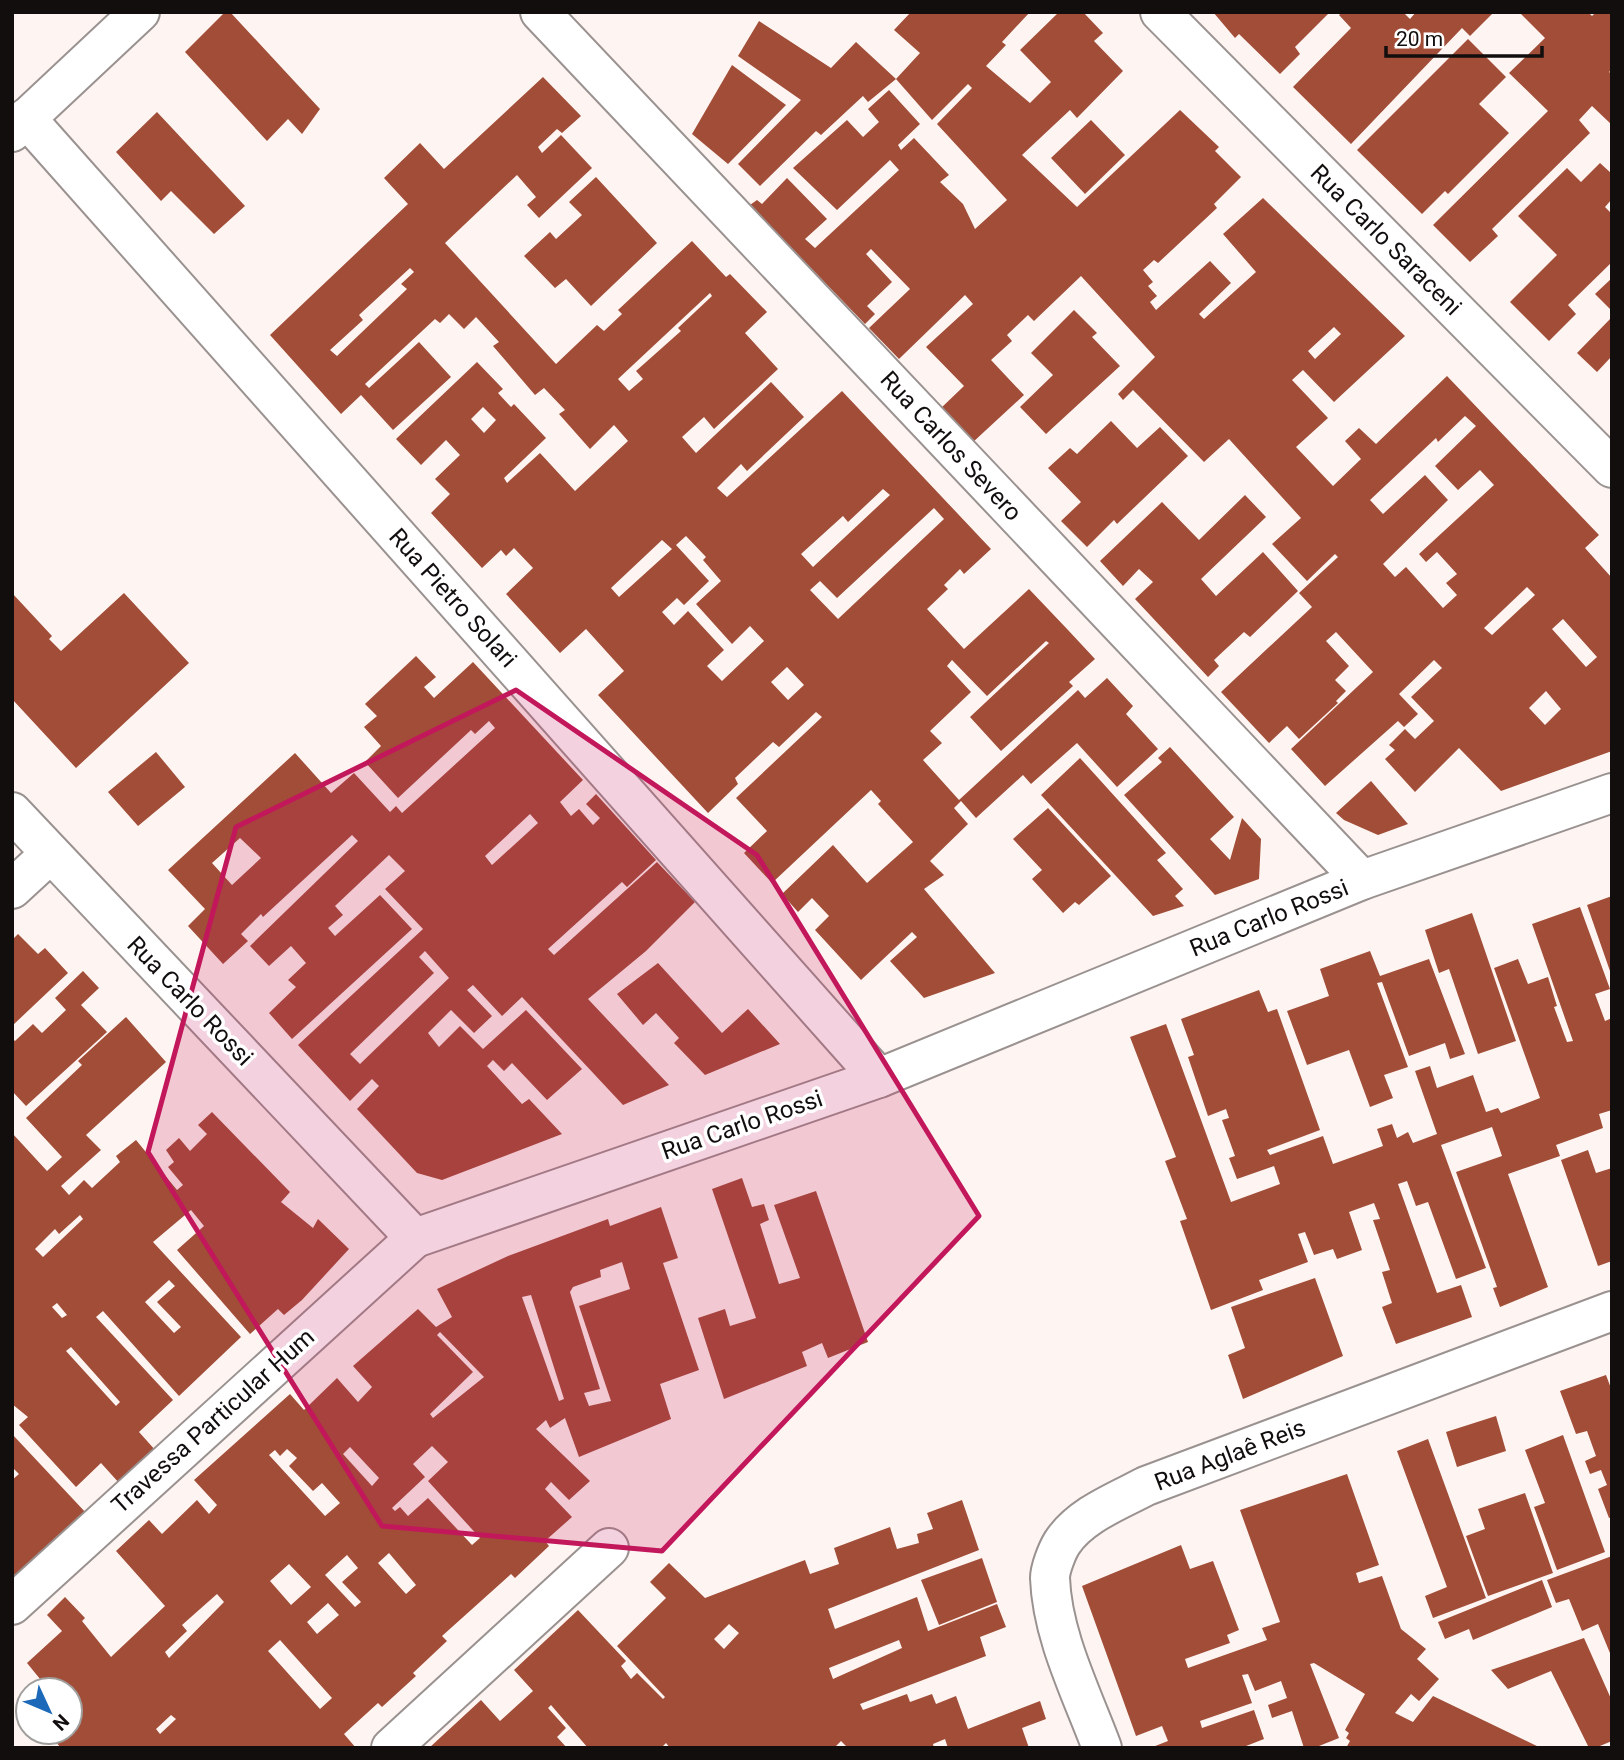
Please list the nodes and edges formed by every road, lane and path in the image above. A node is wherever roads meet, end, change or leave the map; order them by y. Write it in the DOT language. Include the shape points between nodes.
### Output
graph roads {
  1 [pos="140,12"];
  2 [pos="540,12"];
  3 [pos="1160,12"];
  4 [pos="19,125"];
  5 [pos="1612,468"];
  6 [pos="1612,793"];
  7 [pos="12,812"];
  8 [pos="50,854"];
  9 [pos="1362,880"];
  10 [pos="12,889"];
  11 [pos="879,1078"];
  12 [pos="415,1238"];
  13 [pos="1612,1311"];
  14 [pos="609,1548"];
  15 [pos="12,1605"];
  16 [pos="391,1748"];
  17 [pos="1102,1748"];
  1 -- 4 [label="street"];
  2 -- 9 [label="street, Rua Carlos Severo"];
  3 -- 5 [label="street, Rua Carlo Saraceni"];
  4 -- 11 [label="street, Rua Pietro Solari"];
  6 -- 9 [label="street, Rua Carlo Rossi"];
  7 -- 8 [label="street, Rua Carlo Rossi"];
  8 -- 10 [label="street"];
  8 -- 12 [label="street, Rua Carlo Rossi"];
  9 -- 11 [label="street, Rua Carlo Rossi"];
  11 -- 12 [label="street, Rua Carlo Rossi"];
  12 -- 15 [label="street, Travessa Particular Hum"];
  13 -- 17 [label="street, Rua Aglaê Reis" via="1146,1486 1084,1522 1062,1543 1050,1576 1056,1623"];
  14 -- 16 [label="street"];
}
